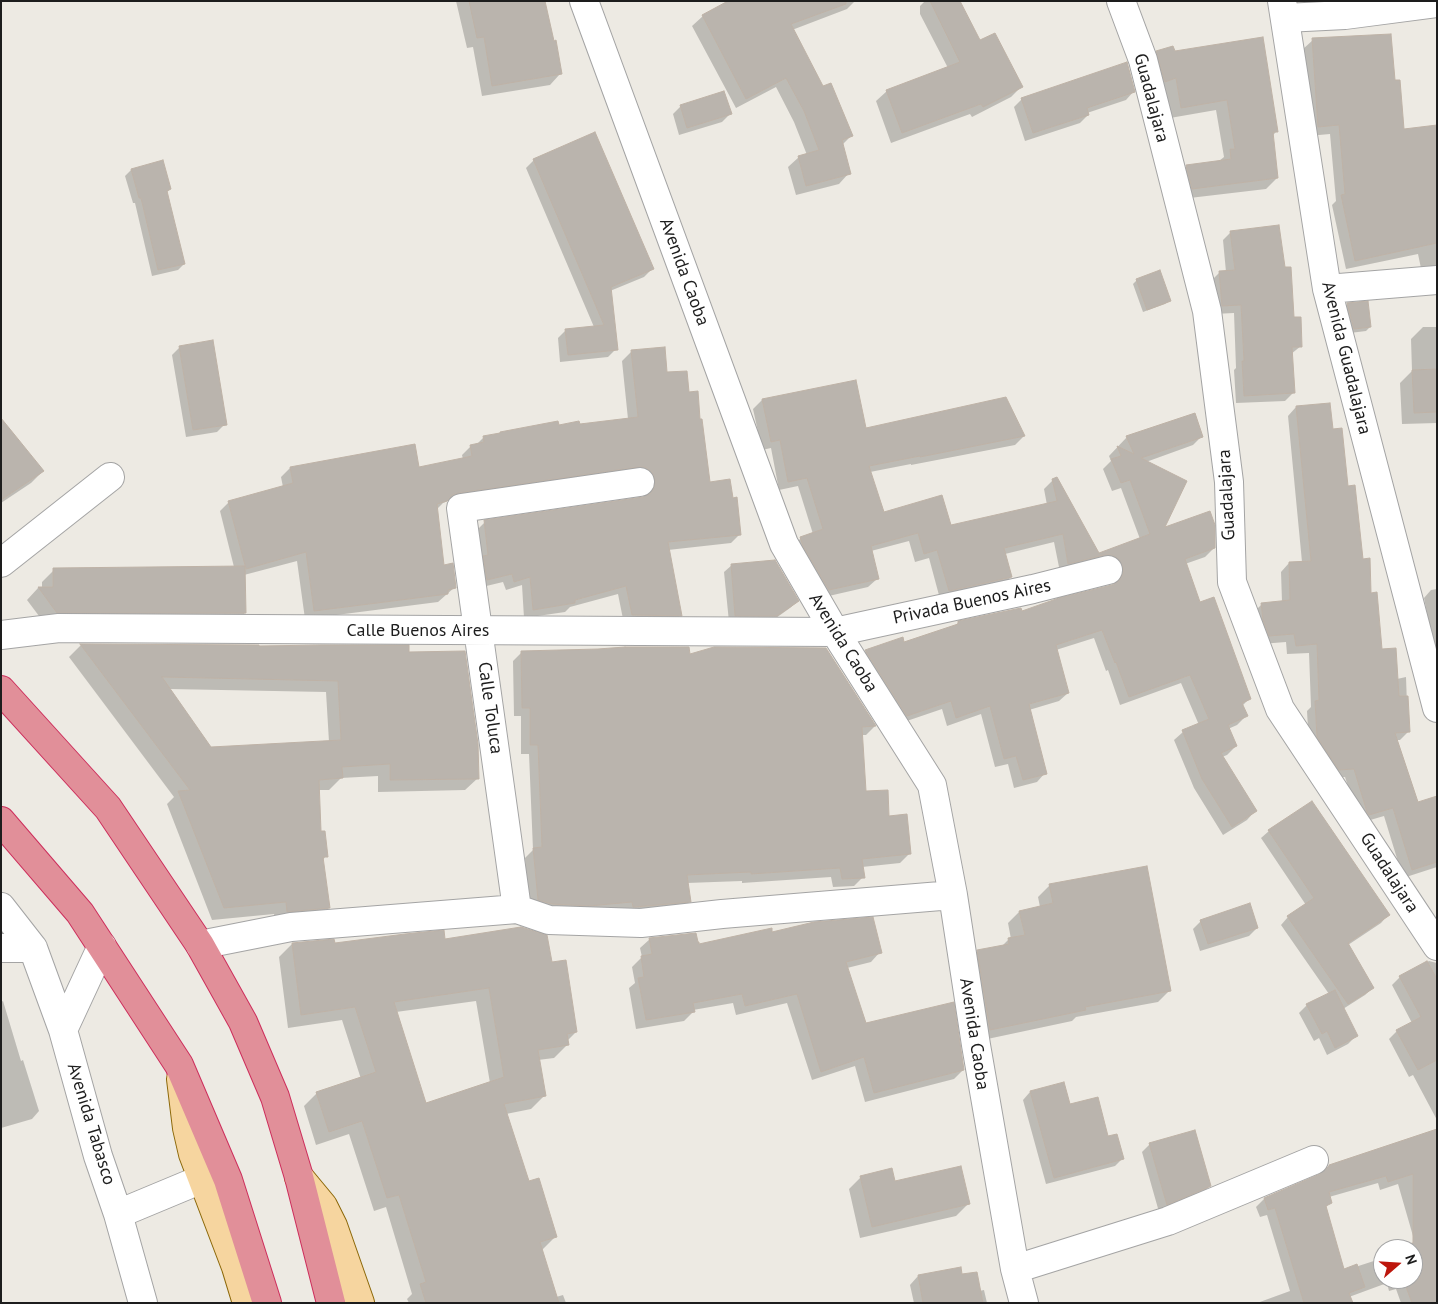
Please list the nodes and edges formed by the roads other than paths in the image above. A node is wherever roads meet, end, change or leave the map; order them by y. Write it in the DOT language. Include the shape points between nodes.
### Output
graph roads {
  1 [pos="584,1"];
  2 [pos="1121,1"];
  3 [pos="1437,3"];
  4 [pos="1284,10"];
  5 [pos="1437,280"];
  6 [pos="1327,289"];
  7 [pos="110,477"];
  8 [pos="640,482"];
  9 [pos="1,563"];
  10 [pos="1108,570"];
  11 [pos="480,631"];
  12 [pos="835,632"];
  13 [pos="1,635"];
  14 [pos="1,690"];
  15 [pos="1437,708"];
  16 [pos="1,821"];
  17 [pos="953,895"];
  18 [pos="1,907"];
  19 [pos="517,908"];
  20 [pos="200,945"];
  21 [pos="102,946"];
  22 [pos="1437,946"];
  23 [pos="1,948"];
  24 [pos="33,948"];
  25 [pos="63,1030"];
  26 [pos="180,1065"];
  27 [pos="1314,1160"];
  28 [pos="299,1177"];
  29 [pos="202,1179"];
  30 [pos="118,1214"];
  31 [pos="1015,1269"];
  32 [pos="143,1303"];
  33 [pos="246,1303"];
  34 [pos="267,1303"];
  35 [pos="331,1303"];
  36 [pos="360,1303"];
  37 [pos="1024,1303"];
  1 -- 12 [label="street, Avenida Caoba" via="784,544"];
  2 -- 22 [label="street, Guadalajara" via="1143,60 1207,311 1229,482 1232,582 1280,709"];
  3 -- 4 [label="street" via="1346,15"];
  4 -- 6 [label="street, Avenida Guadalajara"];
  5 -- 6 [label="street"];
  6 -- 15 [label="street, Avenida Guadalajara"];
  7 -- 9 [label="street"];
  8 -- 11 [label="street, Calle Toluca" via="461,508"];
  10 -- 12 [label="street, Privada Buenos Aires"];
  11 -- 12 [label="street, Calle Buenos Aires"];
  11 -- 13 [label="street, Calle Buenos Aires" via="59,628"];
  11 -- 19 [label="street, Calle Toluca"];
  12 -- 17 [label="street, Avenida Caoba" via="932,785"];
  14 -- 20 [label="highway" via="108,808"];
  16 -- 21 [label="highway" via="80,913"];
  17 -- 19 [label="street" via="641,923 549,920"];
  17 -- 31 [label="street, Avenida Caoba"];
  18 -- 24 [label="street, Avenida Tabasco"];
  19 -- 20 [label="street" via="291,927"];
  20 -- 28 [label="highway" via="243,1022 275,1097"];
  21 -- 25 [label="street"];
  21 -- 26 [label="highway"];
  23 -- 24 [label="street"];
  24 -- 25 [label="street, Avenida Tabasco"];
  25 -- 30 [label="street, Avenida Tabasco" via="98,1156"];
  26 -- 29 [label="main road" via="187,1128"];
  26 -- 34 [label="highway" via="228,1180"];
  27 -- 31 [label="street" via="1168,1221"];
  28 -- 35 [label="highway"];
  28 -- 36 [label="main road" via="323,1206 334,1226"];
  29 -- 30 [label="street"];
  29 -- 33 [label="main road" via="236,1267"];
  30 -- 32 [label="street, Avenida Tabasco"];
  31 -- 37 [label="street, Avenida Caoba"];
}
